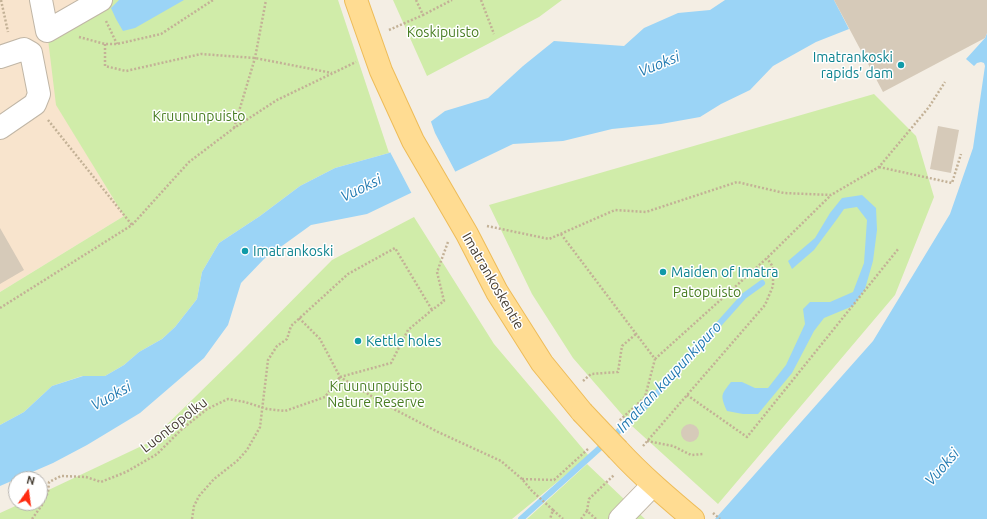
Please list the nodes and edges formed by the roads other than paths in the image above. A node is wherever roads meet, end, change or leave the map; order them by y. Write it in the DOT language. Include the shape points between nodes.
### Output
graph roads {
  1 [pos="41,0"];
  2 [pos="356,0"];
  3 [pos="99,1"];
  4 [pos="6,50"];
  5 [pos="0,128"];
  6 [pos="652,484"];
  7 [pos="620,519"];
  8 [pos="693,519"];
  1 -- 3 [label="street" via="47,31"];
  2 -- 6 [label="main road, Imatrankoskentie, bridge" via="378,63 413,142 497,292 542,363 582,412"];
  4 -- 5 [label="street" via="24,49 31,53 39,94 35,104"];
  6 -- 7 [label="street"];
  6 -- 8 [label="main road, Imatrankoskentie"];
}
